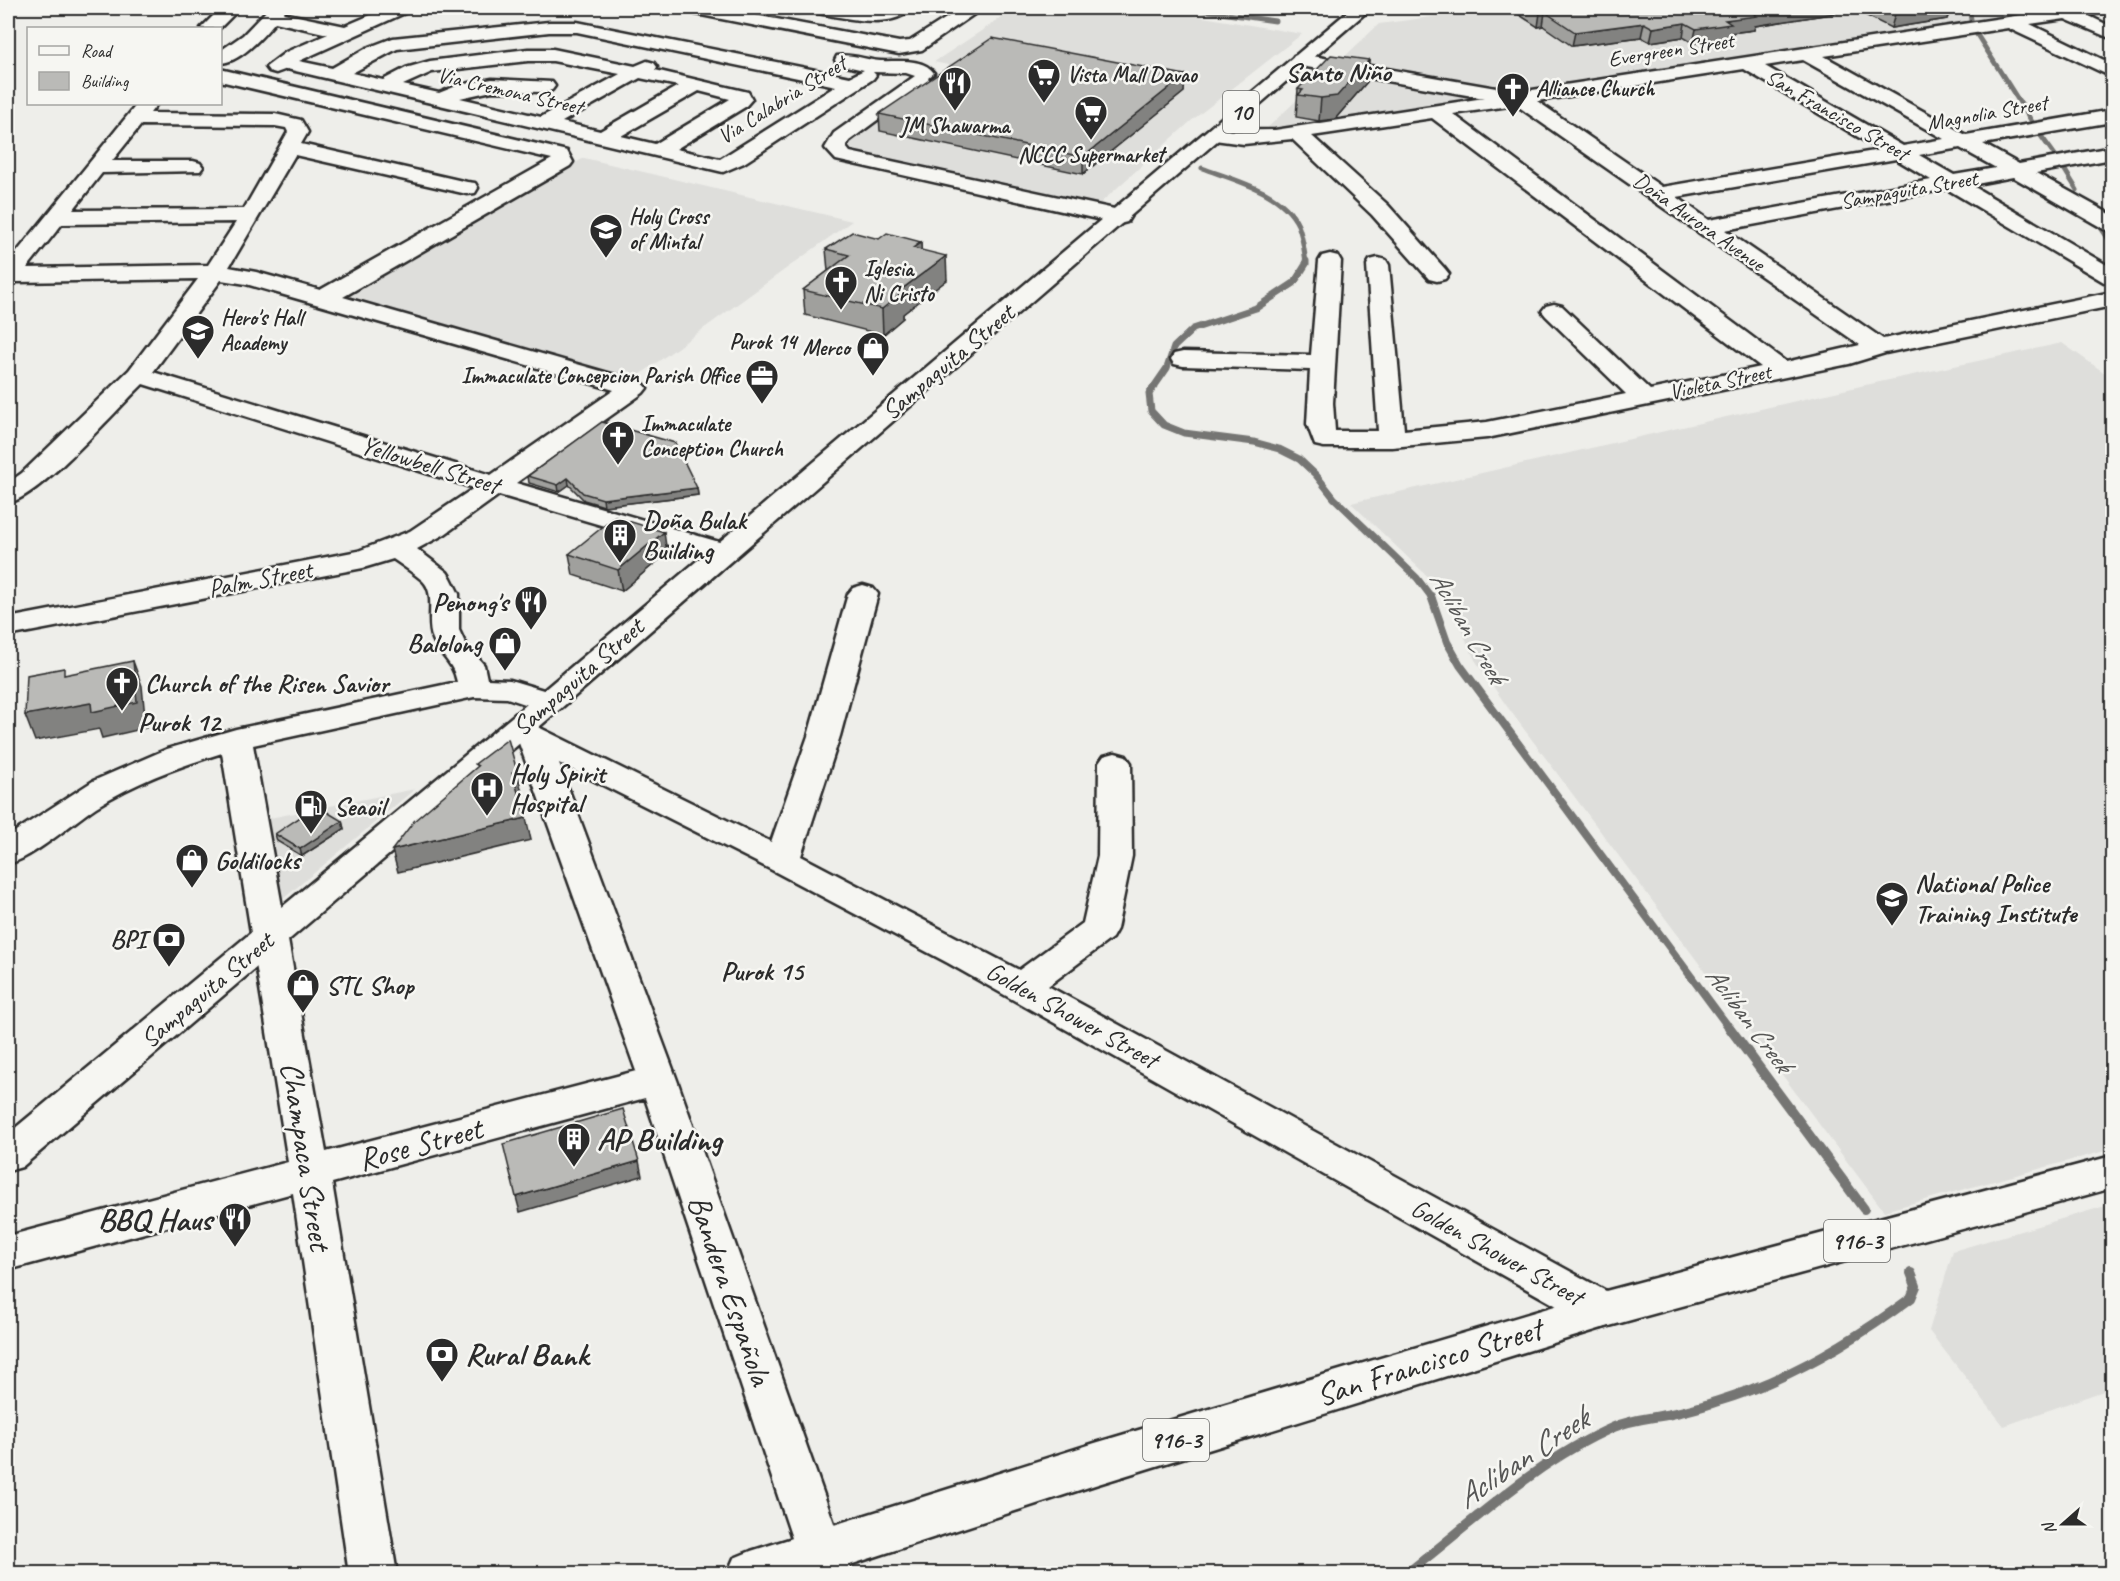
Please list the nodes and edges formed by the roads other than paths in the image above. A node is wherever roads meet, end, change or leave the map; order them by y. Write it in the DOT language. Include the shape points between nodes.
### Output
graph roads {
  1 [pos="231,8"];
  2 [pos="353,8"];
  3 [pos="691,8"];
  4 [pos="825,8"];
  5 [pos="974,8"];
  6 [pos="1362,8"];
  7 [pos="2100,8"];
  8 [pos="393,11"];
  9 [pos="275,12"];
  10 [pos="749,12"];
  11 [pos="2067,13"];
  12 [pos="900,14"];
  13 [pos="2010,22"];
  14 [pos="211,27"];
  15 [pos="346,32"];
  16 [pos="2112,34"];
  17 [pos="250,39"];
  18 [pos="684,47"];
  19 [pos="888,47"];
  20 [pos="280,51"];
  21 [pos="1806,54"];
  22 [pos="822,56"];
  23 [pos="1301,60"];
  24 [pos="1747,63"];
  25 [pos="222,66"];
  26 [pos="639,71"];
  27 [pos="2112,71"];
  28 [pos="921,72"];
  29 [pos="334,75"];
  30 [pos="865,75"];
  31 [pos="253,76"];
  32 [pos="696,84"];
  33 [pos="545,86"];
  34 [pos="384,87"];
  35 [pos="1519,98"];
  36 [pos="441,100"];
  37 [pos="141,111"];
  38 [pos="1436,111"];
  39 [pos="2112,116"];
  40 [pos="543,124"];
  41 [pos="1297,133"];
  42 [pos="1214,135"];
  43 [pos="603,138"];
  44 [pos="1963,141"];
  45 [pos="290,148"];
  46 [pos="658,151"];
  47 [pos="1900,153"];
  48 [pos="2112,153"];
  49 [pos="723,166"];
  50 [pos="96,167"];
  51 [pos="193,167"];
  52 [pos="2015,170"];
  53 [pos="1951,182"];
  54 [pos="467,188"];
  55 [pos="1657,194"];
  56 [pos="251,215"];
  57 [pos="55,217"];
  58 [pos="1119,217"];
  59 [pos="2112,225"];
  60 [pos="1705,227"];
  61 [pos="1330,261"];
  62 [pos="1378,265"];
  63 [pos="215,272"];
  64 [pos="1437,274"];
  65 [pos="8,276"];
  66 [pos="2112,277"];
  67 [pos="324,298"];
  68 [pos="2112,299"];
  69 [pos="1554,311"];
  70 [pos="1879,347"];
  71 [pos="1183,359"];
  72 [pos="1323,363"];
  73 [pos="1780,370"];
  74 [pos="138,375"];
  75 [pos="1644,398"];
  76 [pos="1392,439"];
  77 [pos="494,485"];
  78 [pos="8,495"];
  79 [pos="398,548"];
  80 [pos="723,552"];
  81 [pos="863,594"];
  82 [pos="8,627"];
  83 [pos="474,688"];
  84 [pos="533,723"];
  85 [pos="236,739"];
  86 [pos="1115,763"];
  87 [pos="8,853"];
  88 [pos="782,861"];
  89 [pos="270,937"];
  90 [pos="1021,987"];
  91 [pos="658,1080"];
  92 [pos="8,1156"];
  93 [pos="2112,1172"];
  94 [pos="309,1173"];
  95 [pos="8,1253"];
  96 [pos="1602,1310"];
  97 [pos="824,1562"];
  98 [pos="373,1574"];
  99 [pos="751,1574"];
  1 -- 14 [label="main road"];
  2 -- 8 [label="main road"];
  3 -- 10 [label="main road"];
  4 -- 12 [label="main road" via="865,16"];
  5 -- 19 [label="main road" via="915,46"];
  6 -- 23 [label="main road, 10"];
  7 -- 11 [label="main road, Evergreen Street"];
  8 -- 15 [label="main road"];
  9 -- 15 [label="main road"];
  9 -- 17 [label="main road"];
  10 -- 18 [label="main road"];
  10 -- 19 [label="main road"];
  11 -- 13 [label="main road, Evergreen Street"];
  11 -- 16 [label="main road"];
  13 -- 21 [label="main road, Evergreen Street"];
  13 -- 27 [label="main road"];
  15 -- 20 [label="main road" via="305,51"];
  17 -- 20 [label="main road"];
  17 -- 25 [label="main road"];
  18 -- 26 [label="main road"];
  18 -- 29 [label="main road" via="567,27 397,43"];
  18 -- 30 [label="main road"];
  19 -- 28 [label="main road"];
  20 -- 29 [label="main road, Via Cremona Street"];
  20 -- 31 [label="main road"];
  21 -- 24 [label="main road, Evergreen Street"];
  21 -- 44 [label="main road"];
  22 -- 30 [label="main road"];
  23 -- 35 [label="main road"];
  23 -- 42 [label="main road, 10"];
  24 -- 35 [label="main road, Evergreen Street"];
  24 -- 47 [label="main road, San Francisco Street"];
  25 -- 67 [label="main road" via="561,158"];
  26 -- 32 [label="main road"];
  26 -- 34 [label="main road" via="564,57 528,55 423,68"];
  26 -- 40 [label="main road"];
  28 -- 30 [label="main road"];
  28 -- 58 [label="main road" via="841,137 835,148 838,152 851,159"];
  29 -- 34 [label="main road, Via Cremona Street"];
  30 -- 49 [label="main road, Via Calabria Street"];
  32 -- 43 [label="main road"];
  32 -- 46 [label="main road" via="736,93 742,99"];
  33 -- 36 [label="main road" via="481,86 456,91"];
  34 -- 36 [label="main road, Via Cremona Street"];
  35 -- 38 [label="main road, Evergreen Street"];
  35 -- 55 [label="main road, Doña Aurora Avenue"];
  36 -- 40 [label="main road, Via Cremona Street"];
  37 -- 45 [label="main road" via="285,121 294,124 298,132"];
  37 -- 50 [label="main road"];
  38 -- 41 [label="main road, Evergreen Street"];
  38 -- 73 [label="main road"];
  39 -- 44 [label="main road, Magnolia Street"];
  40 -- 43 [label="main road, Via Cremona Street"];
  41 -- 42 [label="main road, Evergreen Street" via="1250,138"];
  41 -- 64 [label="main road" via="1380,210"];
  42 -- 58 [label="main road, 10"];
  43 -- 46 [label="main road, Via Cremona Street"];
  44 -- 47 [label="main road, Magnolia Street"];
  44 -- 52 [label="main road"];
  45 -- 54 [label="main road"];
  45 -- 56 [label="main road"];
  46 -- 49 [label="main road, Via Cremona Street"];
  47 -- 53 [label="main road, San Francisco Street"];
  47 -- 55 [label="main road, Magnolia Street"];
  48 -- 52 [label="main road, Sampaguita Street"];
  50 -- 51 [label="main road"];
  50 -- 57 [label="main road"];
  52 -- 53 [label="main road, Sampaguita Street"];
  52 -- 59 [label="main road"];
  53 -- 60 [label="main road, Sampaguita Street"];
  53 -- 66 [label="main road, San Francisco Street"];
  55 -- 60 [label="main road, Doña Aurora Avenue"];
  56 -- 57 [label="main road"];
  56 -- 63 [label="main road"];
  57 -- 65 [label="main road"];
  58 -- 80 [label="main road, Sampaguita Street / 10"];
  60 -- 70 [label="main road, Doña Aurora Avenue"];
  61 -- 72 [label="main road"];
  62 -- 76 [label="main road"];
  63 -- 65 [label="main road"];
  63 -- 67 [label="main road"];
  63 -- 74 [label="main road"];
  67 -- 77 [label="main road, Palm Street" via="634,388"];
  68 -- 70 [label="main road, Violeta Street"];
  69 -- 75 [label="main road"];
  70 -- 73 [label="main road, Violeta Street"];
  71 -- 72 [label="main road"];
  72 -- 76 [label="main road, Violeta Street" via="1320,416 1324,439"];
  73 -- 75 [label="main road, Violeta Street"];
  74 -- 77 [label="main road, Yellowbell Street"];
  74 -- 78 [label="main road" via="32,479"];
  75 -- 76 [label="main road, Violeta Street" via="1487,430"];
  77 -- 79 [label="main road, Palm Street" via="427,534"];
  77 -- 80 [label="main road, Yellowbell Street"];
  79 -- 82 [label="main road, Palm Street" via="363,559"];
  79 -- 83 [label="main road" via="437,578 444,594 444,630 451,646 469,665"];
  80 -- 84 [label="main road, Sampaguita Street / 10"];
  81 -- 88 [label="main road" via="824,736"];
  83 -- 84 [label="main road, Golden Shower Street" via="510,689"];
  83 -- 85 [label="main road, Golden Shower Street"];
  84 -- 88 [label="main road, Golden Shower Street"];
  84 -- 89 [label="main road, Sampaguita Street / 10"];
  84 -- 91 [label="main road, Bandera Española"];
  85 -- 87 [label="main road, Golden Shower Street" via="162,762 123,779 88,797"];
  85 -- 89 [label="main road, Champaca Street"];
  86 -- 90 [label="main road" via="1115,856 1100,929"];
  88 -- 90 [label="main road, Golden Shower Street"];
  89 -- 92 [label="main road, Sampaguita Street / 10"];
  89 -- 94 [label="main road, Champaca Street"];
  90 -- 96 [label="main road, Golden Shower Street"];
  91 -- 94 [label="main road, Rose Street"];
  91 -- 97 [label="main road, Bandera Española"];
  93 -- 96 [label="main road, San Francisco Street / 916-3"];
  94 -- 95 [label="main road, Rose Street"];
  94 -- 98 [label="main road, Champaca Street"];
  96 -- 97 [label="main road, San Francisco Street / 916-3" via="1106,1461"];
  97 -- 99 [label="main road, San Francisco Street / 916-3"];
}
